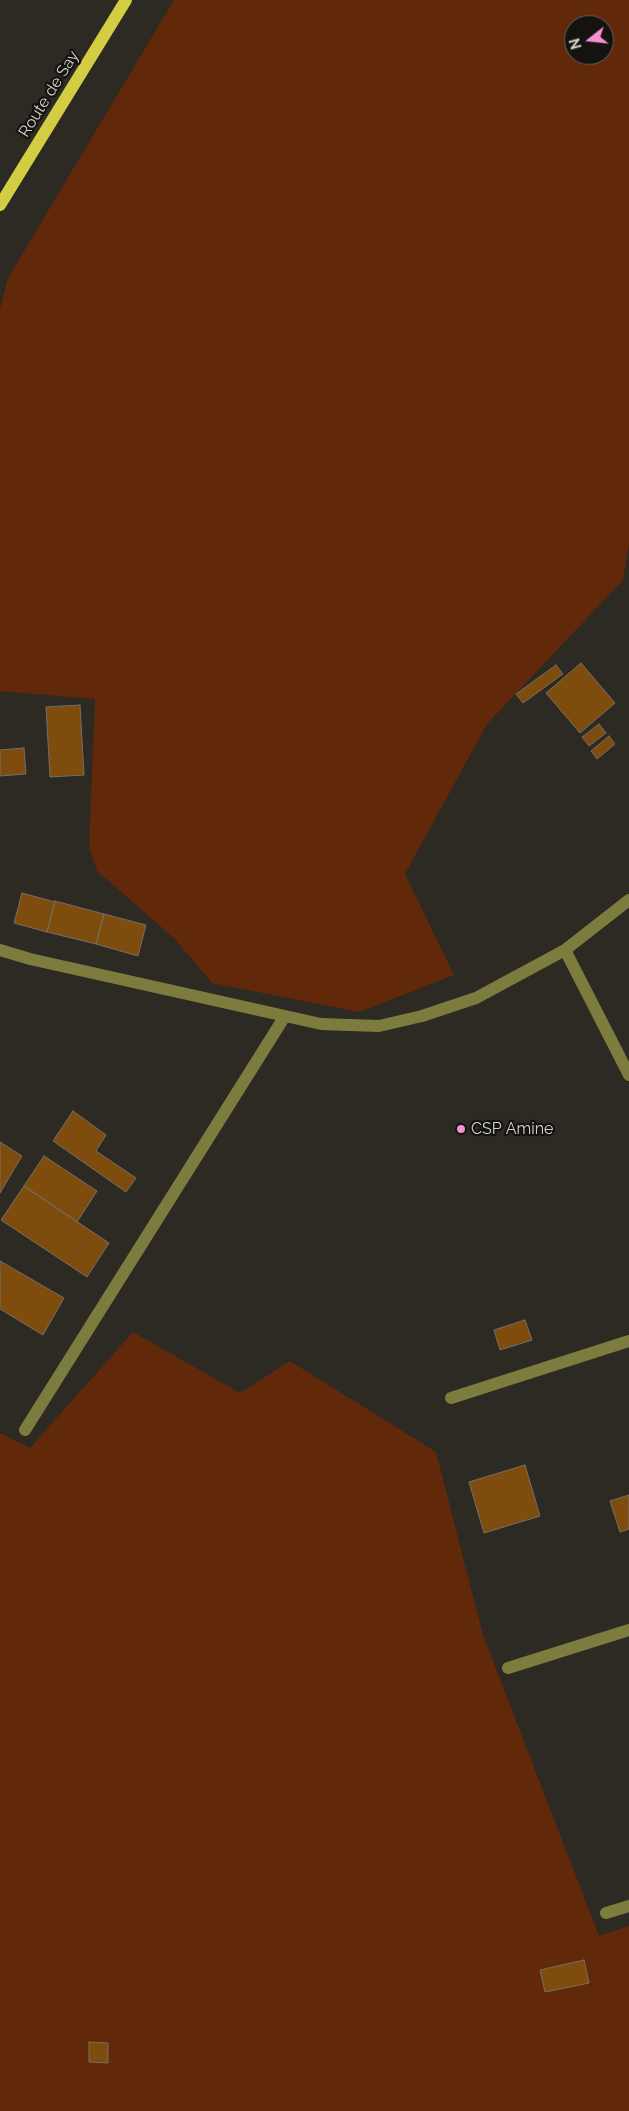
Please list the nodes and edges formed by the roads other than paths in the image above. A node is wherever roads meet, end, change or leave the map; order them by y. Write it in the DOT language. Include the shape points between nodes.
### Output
graph roads {
  1 [pos="126,0"];
  2 [pos="0,205"];
  3 [pos="629,900"];
  4 [pos="0,950"];
  5 [pos="565,950"];
  6 [pos="285,1016"];
  7 [pos="629,1075"];
  8 [pos="629,1341"];
  9 [pos="451,1398"];
  10 [pos="25,1430"];
  11 [pos="629,1630"];
  12 [pos="508,1668"];
  13 [pos="629,1906"];
  14 [pos="606,1913"];
  1 -- 2 [label="main road, Route de Say"];
  3 -- 5 [label="street"];
  4 -- 6 [label="street"];
  5 -- 6 [label="street" via="476,998 422,1016 379,1026 321,1024"];
  5 -- 7 [label="street"];
  6 -- 10 [label="street"];
  8 -- 9 [label="street"];
  11 -- 12 [label="street"];
  13 -- 14 [label="street"];
}
